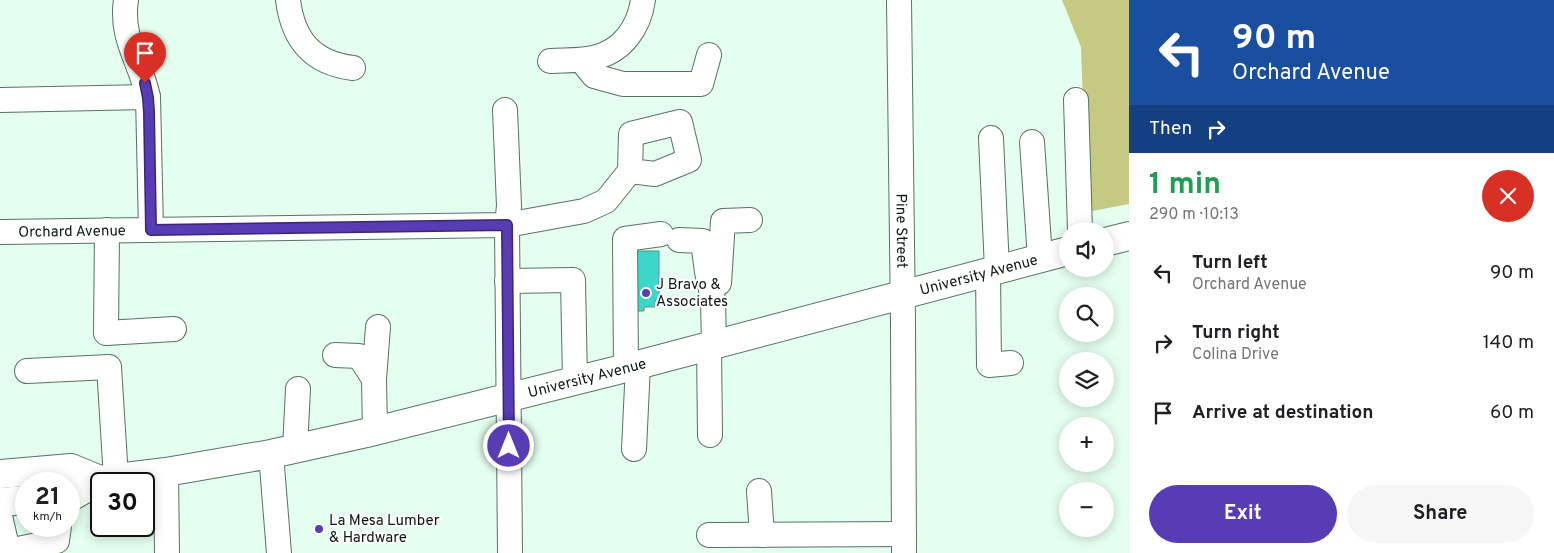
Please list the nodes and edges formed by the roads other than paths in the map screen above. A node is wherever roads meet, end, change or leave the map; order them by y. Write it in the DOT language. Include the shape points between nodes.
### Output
graph roads {
  1 [pos="126,0"];
  2 [pos="288,0"];
  3 [pos="643,0"];
  4 [pos="899,0"];
  5 [pos="708,54"];
  6 [pos="550,60"];
  7 [pos="581,60"];
  8 [pos="353,68"];
  9 [pos="148,98"];
  10 [pos="0,100"];
  11 [pos="1076,100"];
  12 [pos="505,110"];
  13 [pos="992,138"];
  14 [pos="1032,142"];
  15 [pos="630,171"];
  16 [pos="750,220"];
  17 [pos="1080,222"];
  18 [pos="507,225"];
  19 [pos="107,230"];
  20 [pos="151,230"];
  21 [pos="0,232"];
  22 [pos="1129,236"];
  23 [pos="1114,240"];
  24 [pos="1059,253"];
  25 [pos="1040,258"];
  26 [pos="993,270"];
  27 [pos="507,281"];
  28 [pos="903,295"];
  29 [pos="713,299"];
  30 [pos="378,327"];
  31 [pos="174,328"];
  32 [pos="712,345"];
  33 [pos="335,355"];
  34 [pos="1011,363"];
  35 [pos="632,367"];
  36 [pos="26,371"];
  37 [pos="374,380"];
  38 [pos="575,381"];
  39 [pos="298,389"];
  40 [pos="508,398"];
  41 [pos="375,431"];
  42 [pos="710,435"];
  43 [pos="634,449"];
  44 [pos="283,452"];
  45 [pos="108,472"];
  46 [pos="166,472"];
  47 [pos="0,474"];
  48 [pos="90,474"];
  49 [pos="155,474"];
  50 [pos="759,491"];
  51 [pos="15,501"];
  52 [pos="0,502"];
  53 [pos="0,516"];
  54 [pos="709,535"];
  55 [pos="762,535"];
  56 [pos="59,540"];
  57 [pos="904,544"];
  58 [pos="167,553"];
  59 [pos="279,553"];
  60 [pos="510,553"];
  1 -- 9 [label="street" via="124,26"];
  2 -- 8 [label="street" via="291,19 301,41 329,63"];
  3 -- 7 [label="street" via="637,23 623,42 604,55"];
  4 -- 28 [label="street, Pine Street"];
  5 -- 7 [label="street" via="701,84 623,84 594,76"];
  6 -- 7 [label="street"];
  9 -- 10 [label="street"];
  9 -- 20 [label="street"];
  11 -- 17 [label="street"];
  12 -- 18 [label="street"];
  13 -- 26 [label="street"];
  14 -- 25 [label="street"];
  15 -- 15 [label="street" via="655,174 689,160 680,122 631,134"];
  15 -- 18 [label="street, Orchard Avenue" via="606,201 584,211"];
  16 -- 29 [label="street" via="723,221 719,288"];
  18 -- 20 [label="street, Orchard Avenue"];
  18 -- 27 [label="street"];
  19 -- 20 [label="street, Orchard Avenue"];
  19 -- 21 [label="street, Orchard Avenue"];
  19 -- 31 [label="street" via="106,333"];
  22 -- 23 [label="main road"];
  24 -- 25 [label="main road, University Avenue"];
  25 -- 26 [label="main road, University Avenue"];
  26 -- 28 [label="main road, University Avenue"];
  26 -- 34 [label="street" via="989,365"];
  27 -- 38 [label="street" via="573,280"];
  27 -- 40 [label="street"];
  28 -- 32 [label="main road, University Avenue"];
  28 -- 57 [label="street, Pine Street"];
  29 -- 32 [label="street"];
  29 -- 35 [label="street" via="704,242 670,237 625,240"];
  30 -- 37 [label="street"];
  32 -- 35 [label="main road, University Avenue"];
  32 -- 42 [label="street"];
  33 -- 37 [label="street" via="359,356"];
  35 -- 38 [label="main road, University Avenue"];
  35 -- 43 [label="street"];
  36 -- 45 [label="street" via="108,367"];
  37 -- 41 [label="street"];
  38 -- 40 [label="main road, University Avenue"];
  39 -- 44 [label="street"];
  40 -- 41 [label="main road, University Avenue"];
  40 -- 60 [label="street"];
  41 -- 44 [label="main road, University Avenue"];
  44 -- 46 [label="main road, University Avenue"];
  44 -- 59 [label="street"];
  46 -- 49 [label="main road, University Avenue"];
  46 -- 58 [label="street"];
  47 -- 48 [label="main road, University Avenue" via="71,468"];
  50 -- 55 [label="street"];
  51 -- 52 [label="main road"];
  53 -- 56 [label="street" via="8,551"];
  54 -- 55 [label="street"];
  55 -- 57 [label="street"];
}
